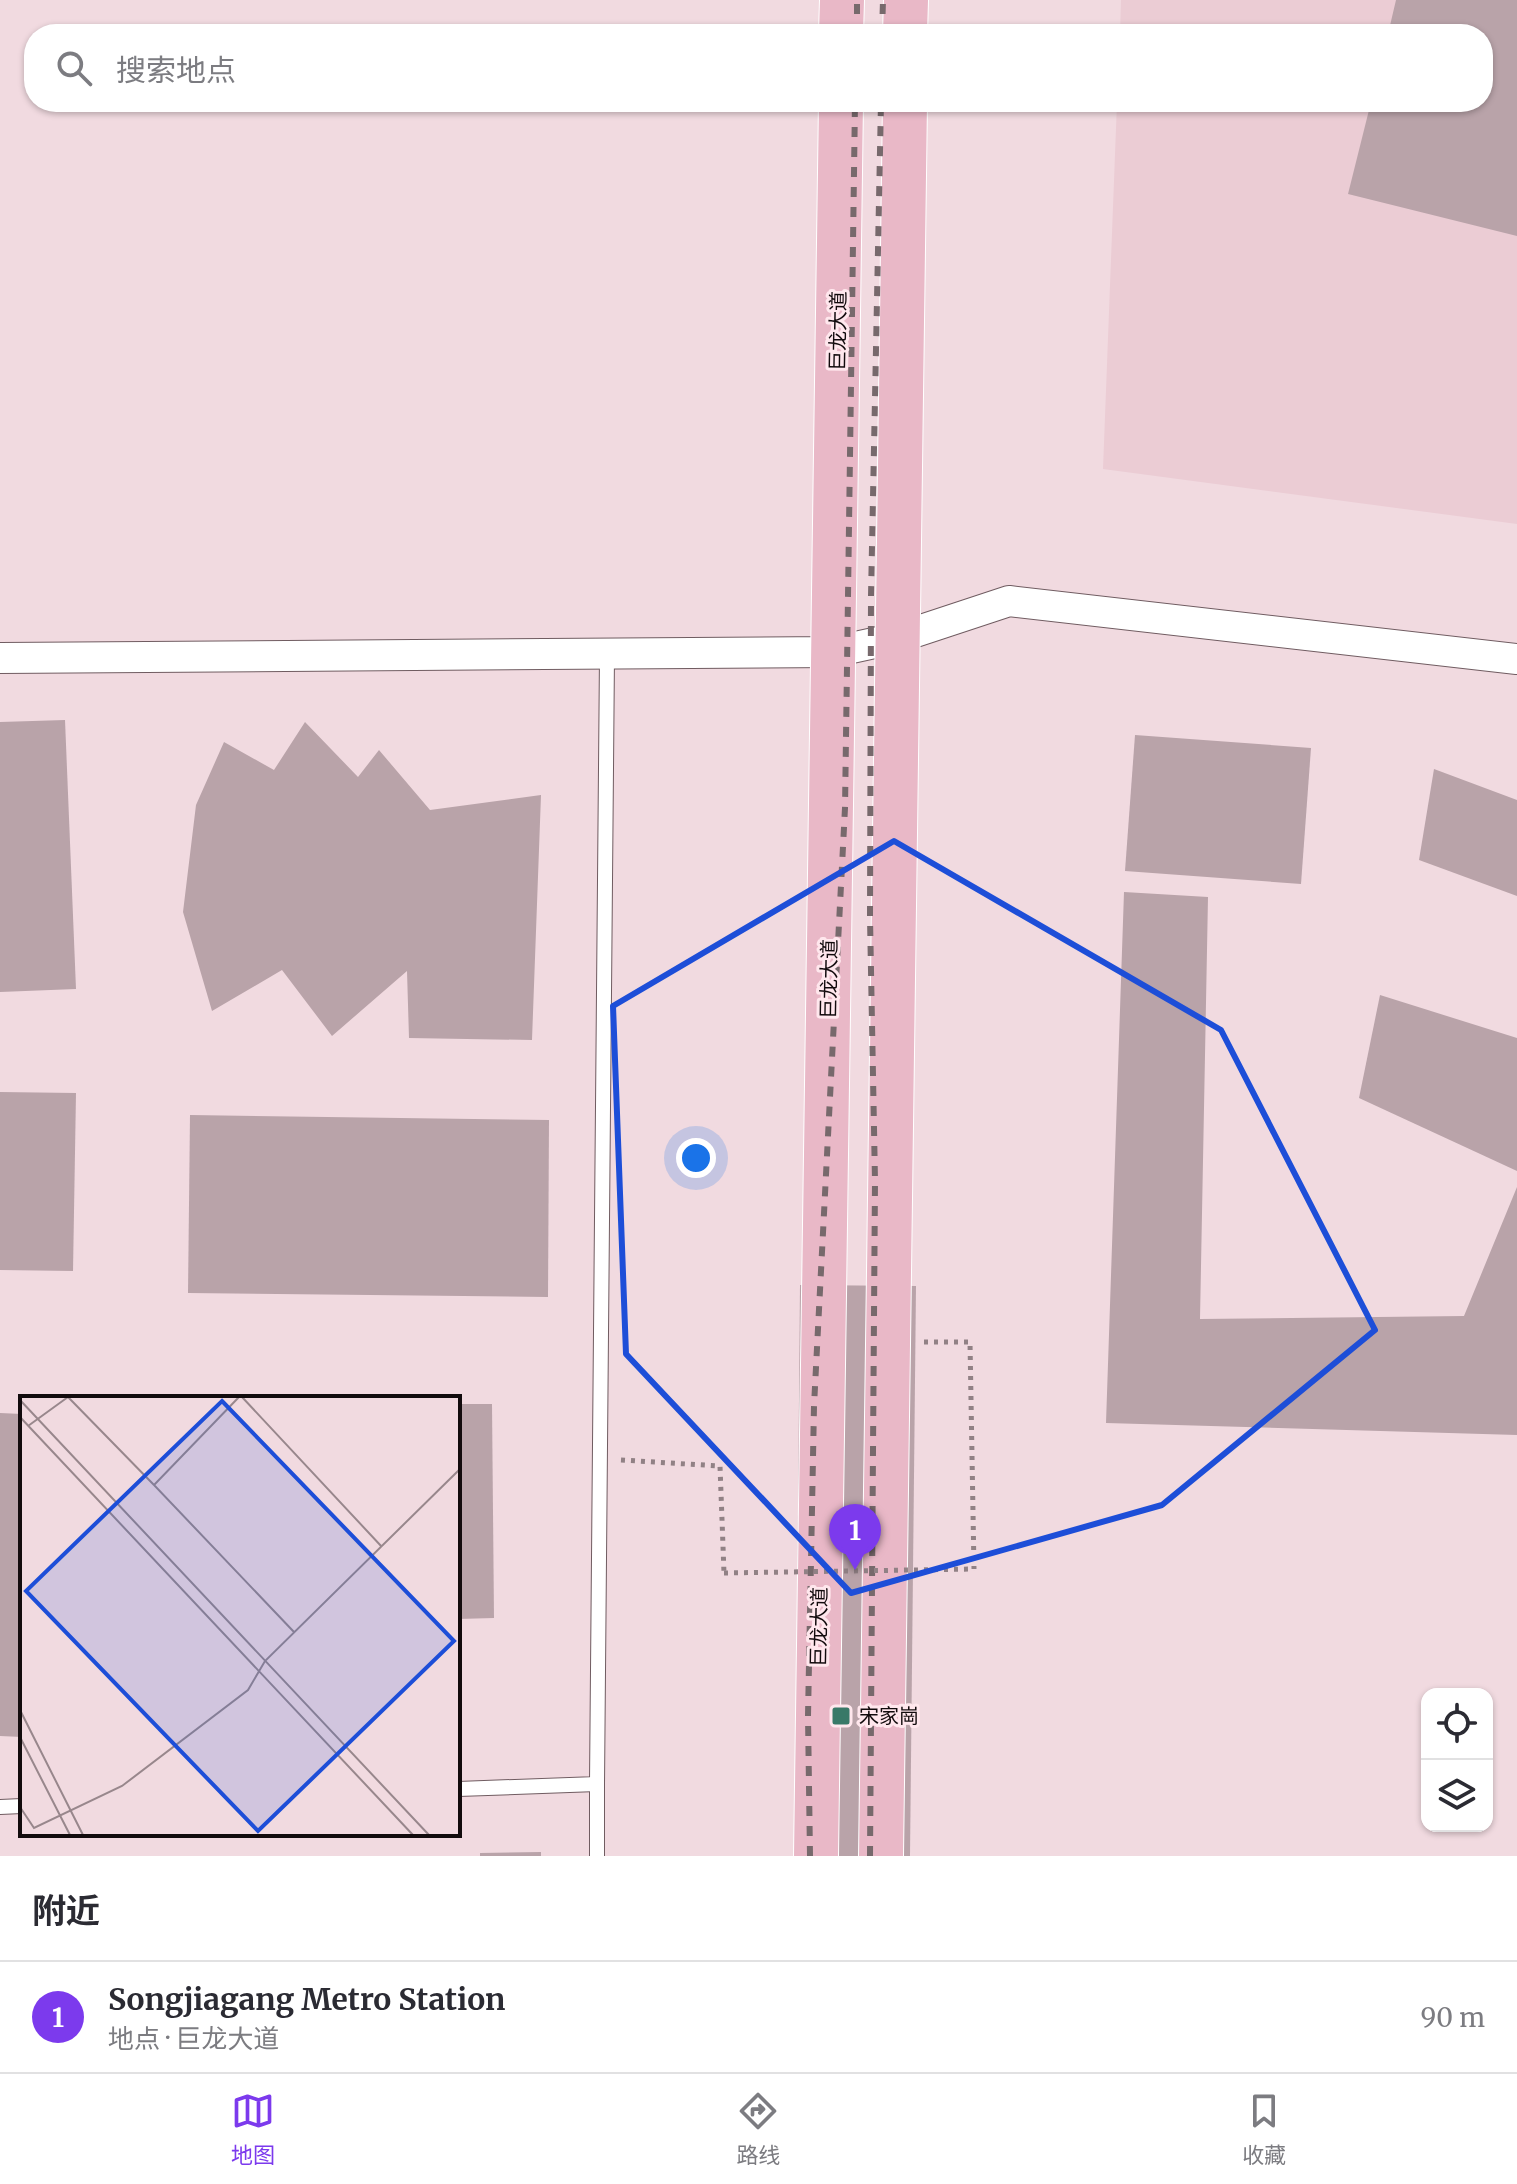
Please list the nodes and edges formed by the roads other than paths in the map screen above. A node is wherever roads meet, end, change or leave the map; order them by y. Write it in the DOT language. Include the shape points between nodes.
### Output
graph roads {
  1 [pos="842,0"];
  2 [pos="906,0"];
  3 [pos="841,24"];
  4 [pos="905,24"];
  5 [pos="841,112"];
  6 [pos="905,112"];
  7 [pos="897,638"];
  8 [pos="833,652"];
  9 [pos="607,655"];
  10 [pos="0,658"];
  11 [pos="1517,659"];
  12 [pos="597,1784"];
  13 [pos="460,1789"];
  14 [pos="20,1806"];
  15 [pos="0,1807"];
  16 [pos="597,1856"];
  17 [pos="816,1856"];
  18 [pos="881,1856"];
  1 -- 3 [label="main road"];
  2 -- 4 [label="main road"];
  5 -- 8 [label="main road, 巨龙大道"];
  6 -- 7 [label="main road"];
  7 -- 8 [label="street"];
  7 -- 11 [label="street" via="1009,601"];
  7 -- 18 [label="main road"];
  8 -- 9 [label="street"];
  8 -- 17 [label="main road, 巨龙大道"];
  9 -- 10 [label="street"];
  9 -- 12 [label="lane"];
  12 -- 13 [label="lane"];
  12 -- 16 [label="lane"];
  14 -- 15 [label="lane"];
}
